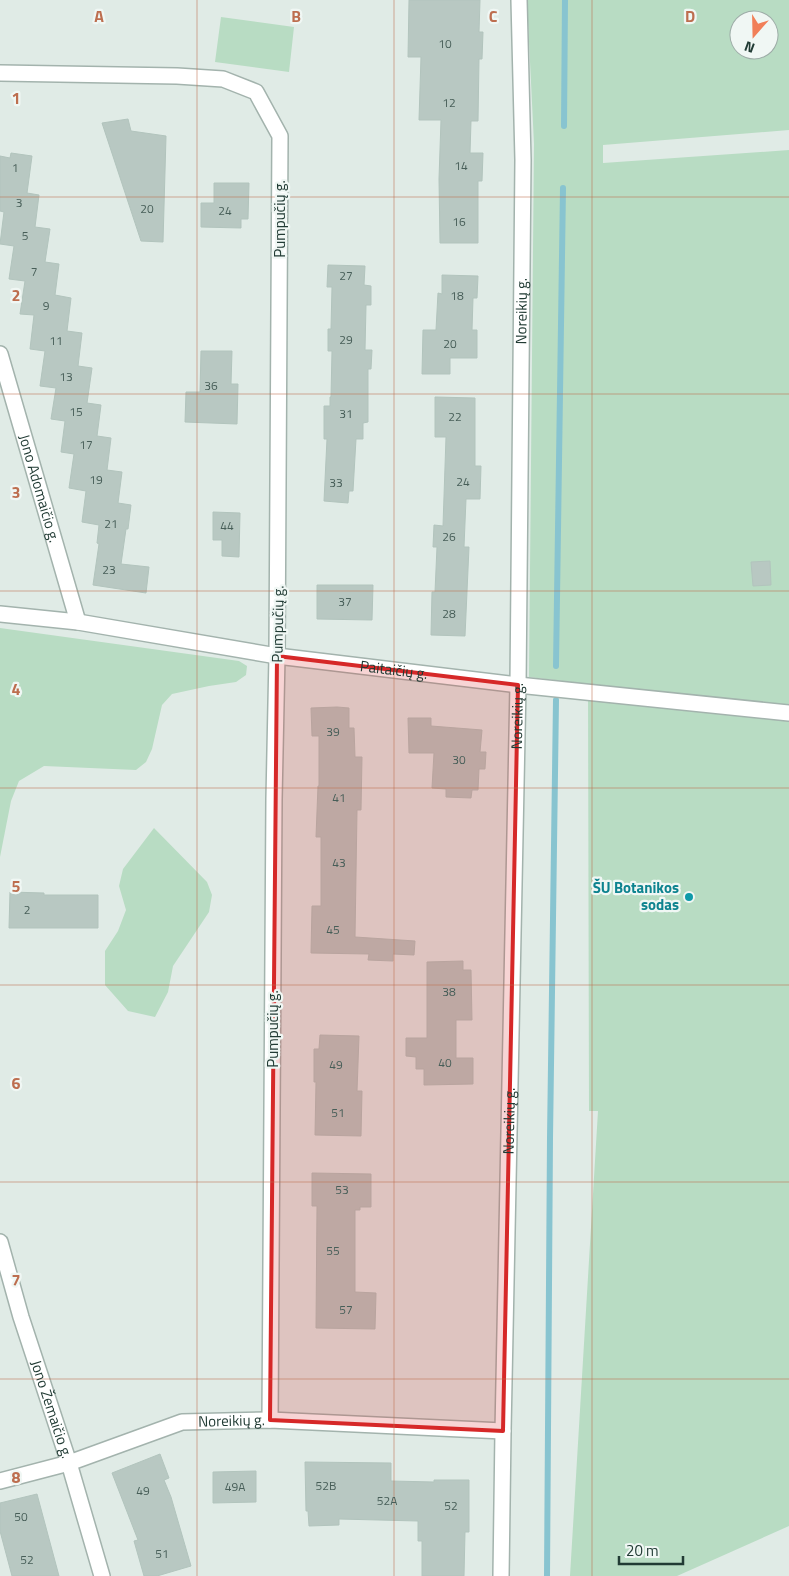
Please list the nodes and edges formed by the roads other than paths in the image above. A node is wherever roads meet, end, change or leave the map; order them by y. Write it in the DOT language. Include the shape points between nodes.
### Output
graph roads {
  1 [pos="519,0"];
  2 [pos="0,73"];
  3 [pos="0,354"];
  4 [pos="0,614"];
  5 [pos="78,622"];
  6 [pos="278,656"];
  7 [pos="518,685"];
  8 [pos="789,713"];
  9 [pos="0,1242"];
  10 [pos="270,1420"];
  11 [pos="503,1431"];
  12 [pos="69,1463"];
  13 [pos="0,1481"];
  14 [pos="102,1576"];
  15 [pos="502,1576"];
  1 -- 7 [label="street, Noreikių g." via="523,170"];
  2 -- 6 [label="street, Pumpučių g." via="223,79 256,92 280,136"];
  3 -- 5 [label="street, Jono Adomaičio g."];
  4 -- 5 [label="street, Paitaičių g."];
  5 -- 6 [label="street, Paitaičių g."];
  6 -- 7 [label="street, Paitaičių g."];
  6 -- 10 [label="street, Pumpučių g."];
  7 -- 8 [label="street, Paitaičių g."];
  7 -- 11 [label="street, Noreikių g."];
  9 -- 12 [label="street, Jono Žemaičio g."];
  10 -- 11 [label="street, Noreikių g."];
  10 -- 12 [label="street, Noreikių g." via="182,1422"];
  11 -- 15 [label="street, Noreikių g."];
  12 -- 13 [label="street, Noreikių g."];
  12 -- 14 [label="street, Jono Žemaičio g."];
}
